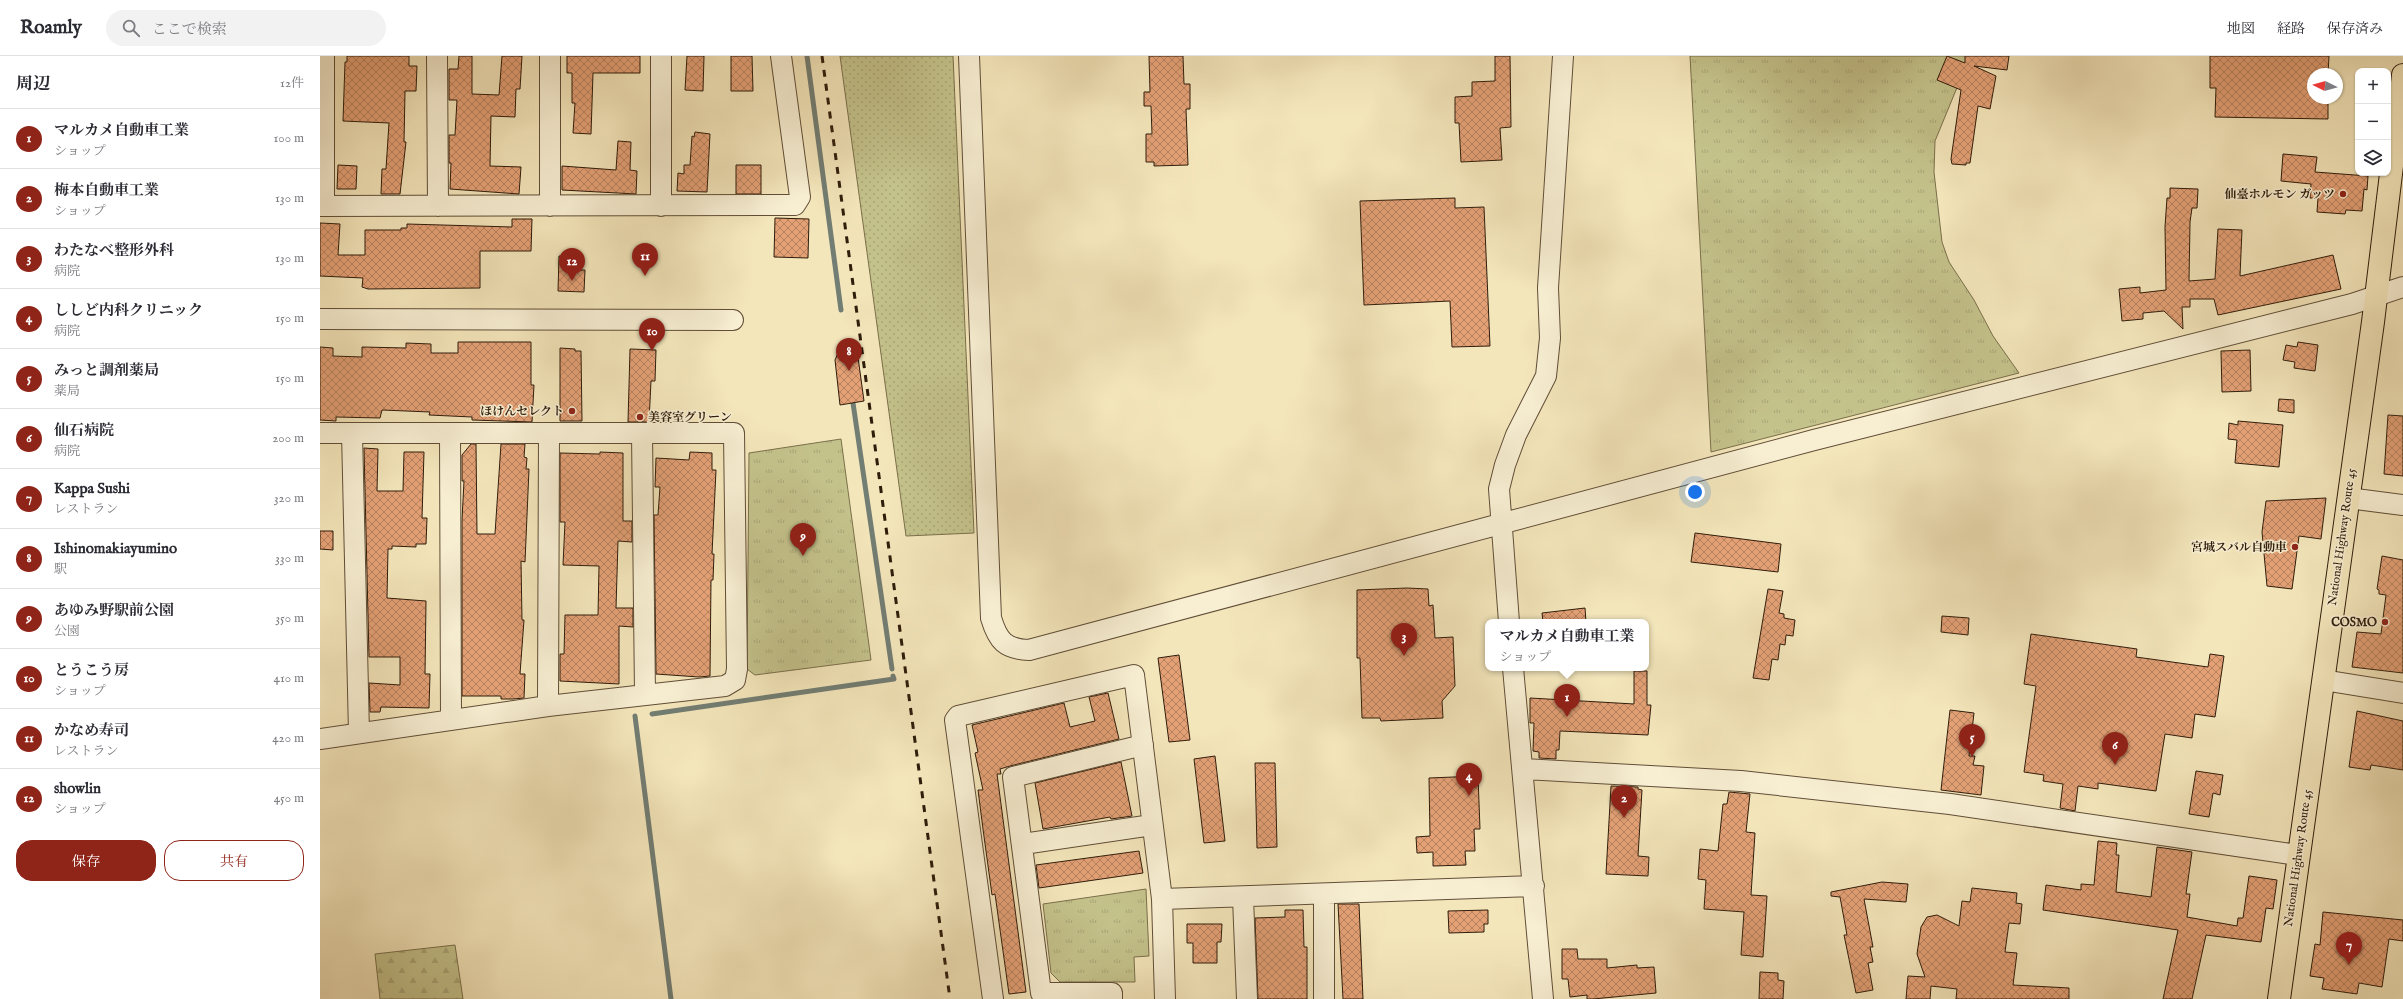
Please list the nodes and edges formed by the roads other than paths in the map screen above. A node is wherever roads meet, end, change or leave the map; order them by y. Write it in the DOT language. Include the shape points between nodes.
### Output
graph roads {
  1 [pos="324,56"];
  2 [pos="437,56"];
  3 [pos="550,56"];
  4 [pos="661,56"];
  5 [pos="782,56"];
  6 [pos="969,56"];
  7 [pos="1563,56"];
  8 [pos="2403,75"];
  9 [pos="322,206"];
  10 [pos="438,206"];
  11 [pos="550,206"];
  12 [pos="661,206"];
  13 [pos="2403,287"];
  14 [pos="2376,296"];
  15 [pos="320,319"];
  16 [pos="733,320"];
  17 [pos="320,433"];
  18 [pos="352,433"];
  19 [pos="450,433"];
  20 [pos="549,433"];
  21 [pos="642,433"];
  22 [pos="2348,498"];
  23 [pos="2403,504"];
  24 [pos="1500,523"];
  25 [pos="1509,619"];
  26 [pos="1513,671"];
  27 [pos="2323,680"];
  28 [pos="2403,693"];
  29 [pos="645,694"];
  30 [pos="548,706"];
  31 [pos="451,719"];
  32 [pos="359,733"];
  33 [pos="320,738"];
  34 [pos="1143,745"];
  35 [pos="1523,769"];
  36 [pos="1152,825"];
  37 [pos="1023,844"];
  38 [pos="2298,855"];
  39 [pos="1534,886"];
  40 [pos="1324,895"];
  41 [pos="1242,898"];
  42 [pos="1162,899"];
  43 [pos="993,999"];
  44 [pos="1112,999"];
  45 [pos="1165,999"];
  46 [pos="1247,999"];
  47 [pos="1324,999"];
  48 [pos="1543,999"];
  49 [pos="2279,999"];
  1 -- 9 [label="street"];
  2 -- 10 [label="street"];
  3 -- 11 [label="street"];
  4 -- 12 [label="street"];
  5 -- 12 [label="street" via="800,197 795,205"];
  6 -- 24 [label="street" via="991,618 996,635 1005,644 1016,650 1029,650"];
  7 -- 24 [label="street" via="1548,288 1550,338 1546,376 1516,435 1505,465 1499,489"];
  8 -- 14 [label="highway, National Highway Route 45"];
  9 -- 10 [label="street"];
  10 -- 11 [label="street"];
  11 -- 12 [label="street"];
  13 -- 14 [label="street"];
  14 -- 22 [label="highway, National Highway Route 45"];
  14 -- 24 [label="street"];
  15 -- 16 [label="street"];
  17 -- 18 [label="street"];
  18 -- 19 [label="street"];
  18 -- 32 [label="street"];
  19 -- 20 [label="street"];
  19 -- 31 [label="street"];
  20 -- 21 [label="street"];
  20 -- 30 [label="street"];
  21 -- 29 [label="street"];
  21 -- 29 [label="street" via="734,433 737,669 735,680 725,686"];
  22 -- 23 [label="street"];
  22 -- 27 [label="highway, National Highway Route 45"];
  24 -- 25 [label="street"];
  26 -- 35 [label="street"];
  27 -- 28 [label="street"];
  27 -- 38 [label="highway, National Highway Route 45"];
  29 -- 30 [label="street"];
  30 -- 31 [label="street"];
  31 -- 32 [label="street"];
  32 -- 33 [label="street"];
  34 -- 36 [label="street"];
  34 -- 37 [label="street" via="1013,777"];
  34 -- 43 [label="street" via="1134,675 958,716 955,720"];
  35 -- 38 [label="street" via="1742,781 1950,804"];
  35 -- 39 [label="street"];
  36 -- 37 [label="street"];
  36 -- 42 [label="street"];
  37 -- 44 [label="street" via="1041,993 1112,993"];
  38 -- 49 [label="highway, National Highway Route 45"];
  39 -- 40 [label="street"];
  39 -- 48 [label="street"];
  40 -- 41 [label="street"];
  40 -- 47 [label="street"];
  41 -- 42 [label="street"];
  41 -- 46 [label="street"];
  42 -- 45 [label="street"];
}
